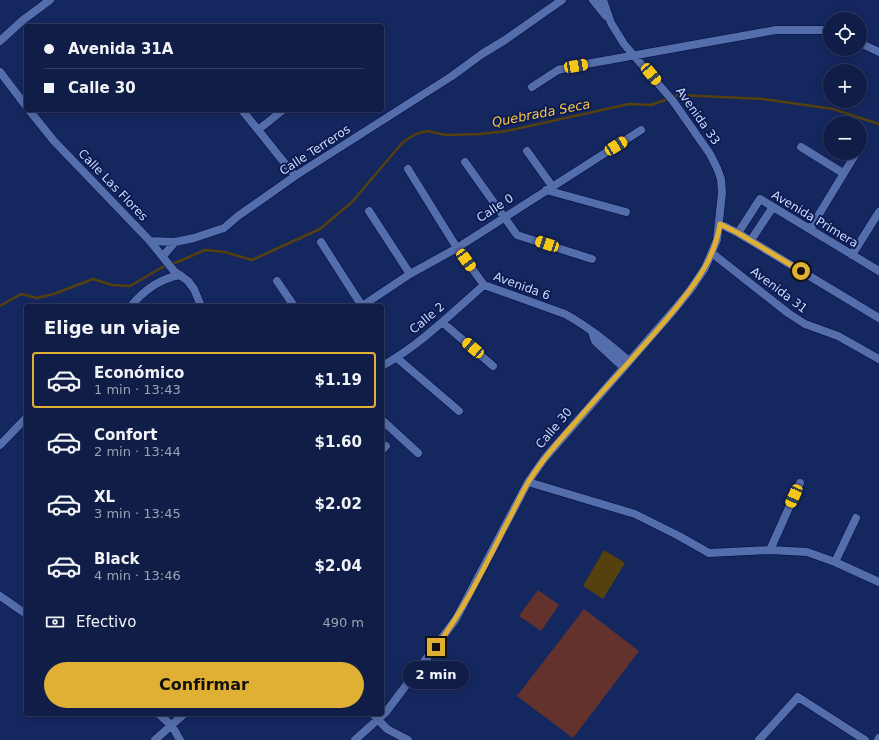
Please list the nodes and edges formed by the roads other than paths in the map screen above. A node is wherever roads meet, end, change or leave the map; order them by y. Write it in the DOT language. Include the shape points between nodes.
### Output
graph roads {
  1 [pos="50,0"];
  2 [pos="562,0"];
  3 [pos="593,0"];
  4 [pos="603,0"];
  5 [pos="611,23"];
  6 [pos="823,30"];
  7 [pos="0,41"];
  8 [pos="867,46"];
  9 [pos="879,52"];
  10 [pos="634,55"];
  11 [pos="0,72"];
  12 [pos="532,87"];
  13 [pos="24,103"];
  14 [pos="31,112"];
  15 [pos="244,112"];
  16 [pos="280,112"];
  17 [pos="258,130"];
  18 [pos="641,130"];
  19 [pos="801,147"];
  20 [pos="527,151"];
  21 [pos="852,160"];
  22 [pos="465,162"];
  23 [pos="718,168"];
  24 [pos="408,169"];
  25 [pos="843,173"];
  26 [pos="295,176"];
  27 [pos="549,188"];
  28 [pos="773,207"];
  29 [pos="369,211"];
  30 [pos="626,212"];
  31 [pos="879,212"];
  32 [pos="504,217"];
  33 [pos="720,224"];
  34 [pos="810,229"];
  35 [pos="738,233"];
  36 [pos="751,240"];
  37 [pos="150,241"];
  38 [pos="175,242"];
  39 [pos="322,242"];
  40 [pos="457,248"];
  41 [pos="712,253"];
  42 [pos="852,255"];
  43 [pos="165,258"];
  44 [pos="592,259"];
  45 [pos="879,271"];
  46 [pos="177,273"];
  47 [pos="410,274"];
  48 [pos="277,281"];
  49 [pos="484,285"];
  50 [pos="132,304"];
  51 [pos="200,304"];
  52 [pos="293,304"];
  53 [pos="361,304"];
  54 [pos="365,304"];
  55 [pos="879,318"];
  56 [pos="442,322"];
  57 [pos="592,332"];
  58 [pos="397,358"];
  59 [pos="879,359"];
  60 [pos="629,361"];
  61 [pos="384,365"];
  62 [pos="493,366"];
  63 [pos="623,367"];
  64 [pos="459,411"];
  65 [pos="24,420"];
  66 [pos="384,422"];
  67 [pos="0,446"];
  68 [pos="418,453"];
  69 [pos="528,482"];
  70 [pos="800,483"];
  71 [pos="856,518"];
  72 [pos="770,550"];
  73 [pos="835,562"];
  74 [pos="879,582"];
  75 [pos="0,596"];
  76 [pos="24,613"];
  77 [pos="384,713"];
  78 [pos="161,716"];
  79 [pos="182,716"];
  80 [pos="375,717"];
  81 [pos="172,726"];
  82 [pos="155,740"];
  83 [pos="180,740"];
  84 [pos="355,740"];
  85 [pos="408,740"];
  86 [pos="759,740"];
  87 [pos="865,740"];
  1 -- 7 [label="street"];
  2 -- 26 [label="street, Calle Terreros" via="445,80"];
  3 -- 5 [label="street"];
  4 -- 5 [label="street, Avenida 33"];
  5 -- 10 [label="street, Avenida 33"];
  6 -- 10 [label="street" via="776,30"];
  8 -- 9 [label="street"];
  10 -- 12 [label="street" via="558,70"];
  10 -- 23 [label="street, Avenida 33" via="673,101"];
  11 -- 13 [label="street"];
  14 -- 37 [label="street, Calle Las Flores" via="54,141"];
  15 -- 17 [label="street"];
  16 -- 17 [label="street"];
  17 -- 26 [label="street"];
  18 -- 27 [label="street, Calle 0"];
  19 -- 25 [label="street"];
  20 -- 27 [label="street"];
  21 -- 25 [label="street"];
  22 -- 32 [label="street"];
  23 -- 33 [label="street, Calle 30" via="722,193"];
  24 -- 40 [label="street, Avenida 6"];
  25 -- 34 [label="street"];
  26 -- 38 [label="street, Calle Terreros" via="224,228"];
  27 -- 30 [label="street"];
  27 -- 32 [label="street, Calle 0"];
  28 -- 34 [label="street, Avenida Primera"];
  28 -- 35 [label="street, Avenida Primera" via="760,199"];
  28 -- 36 [label="street"];
  29 -- 47 [label="street"];
  31 -- 42 [label="street"];
  32 -- 40 [label="street, Calle 0"];
  32 -- 44 [label="street" via="517,234"];
  33 -- 35 [label="street"];
  33 -- 41 [label="street, Calle 30"];
  34 -- 42 [label="street, Avenida Primera"];
  35 -- 36 [label="street"];
  36 -- 55 [label="street"];
  37 -- 38 [label="street, Calle Terreros"];
  37 -- 43 [label="street, Calle Las Flores"];
  38 -- 43 [label="street"];
  39 -- 53 [label="street"];
  40 -- 47 [label="street, Calle 0"];
  40 -- 49 [label="street, Avenida 6"];
  41 -- 59 [label="street, Avenida 31" via="805,324 838,336"];
  41 -- 60 [label="street, Calle 30" via="691,288"];
  42 -- 45 [label="street, Avenida Primera"];
  43 -- 46 [label="street, Calle Las Flores"];
  46 -- 50 [label="street" via="154,284 139,295"];
  46 -- 51 [label="street, Calle Las Flores" via="194,289"];
  47 -- 54 [label="street, Calle 0"];
  48 -- 52 [label="street"];
  49 -- 56 [label="street, Calle 2"];
  49 -- 57 [label="street, Avenida 6" via="565,314"];
  56 -- 58 [label="street, Calle 2"];
  56 -- 62 [label="street"];
  57 -- 60 [label="street, Avenida 6"];
  57 -- 63 [label="street, Avenida 6" via="595,341"];
  58 -- 61 [label="street, Calle 2"];
  58 -- 64 [label="street"];
  60 -- 63 [label="street, Calle 30"];
  63 -- 69 [label="street, Calle 30" via="544,459"];
  65 -- 67 [label="street"];
  66 -- 68 [label="street"];
  69 -- 72 [label="street" via="634,514 709,553"];
  69 -- 77 [label="street, Calle 30" via="456,619"];
  70 -- 72 [label="street"];
  71 -- 73 [label="street"];
  72 -- 73 [label="street" via="808,552"];
  73 -- 74 [label="street"];
  75 -- 76 [label="street"];
  78 -- 81 [label="street"];
  79 -- 81 [label="street"];
  80 -- 84 [label="street, Calle 30"];
  80 -- 85 [label="street" via="387,729"];
  81 -- 82 [label="street"];
  81 -- 83 [label="street"];
  86 -- 87 [label="street" via="798,697"];
}
